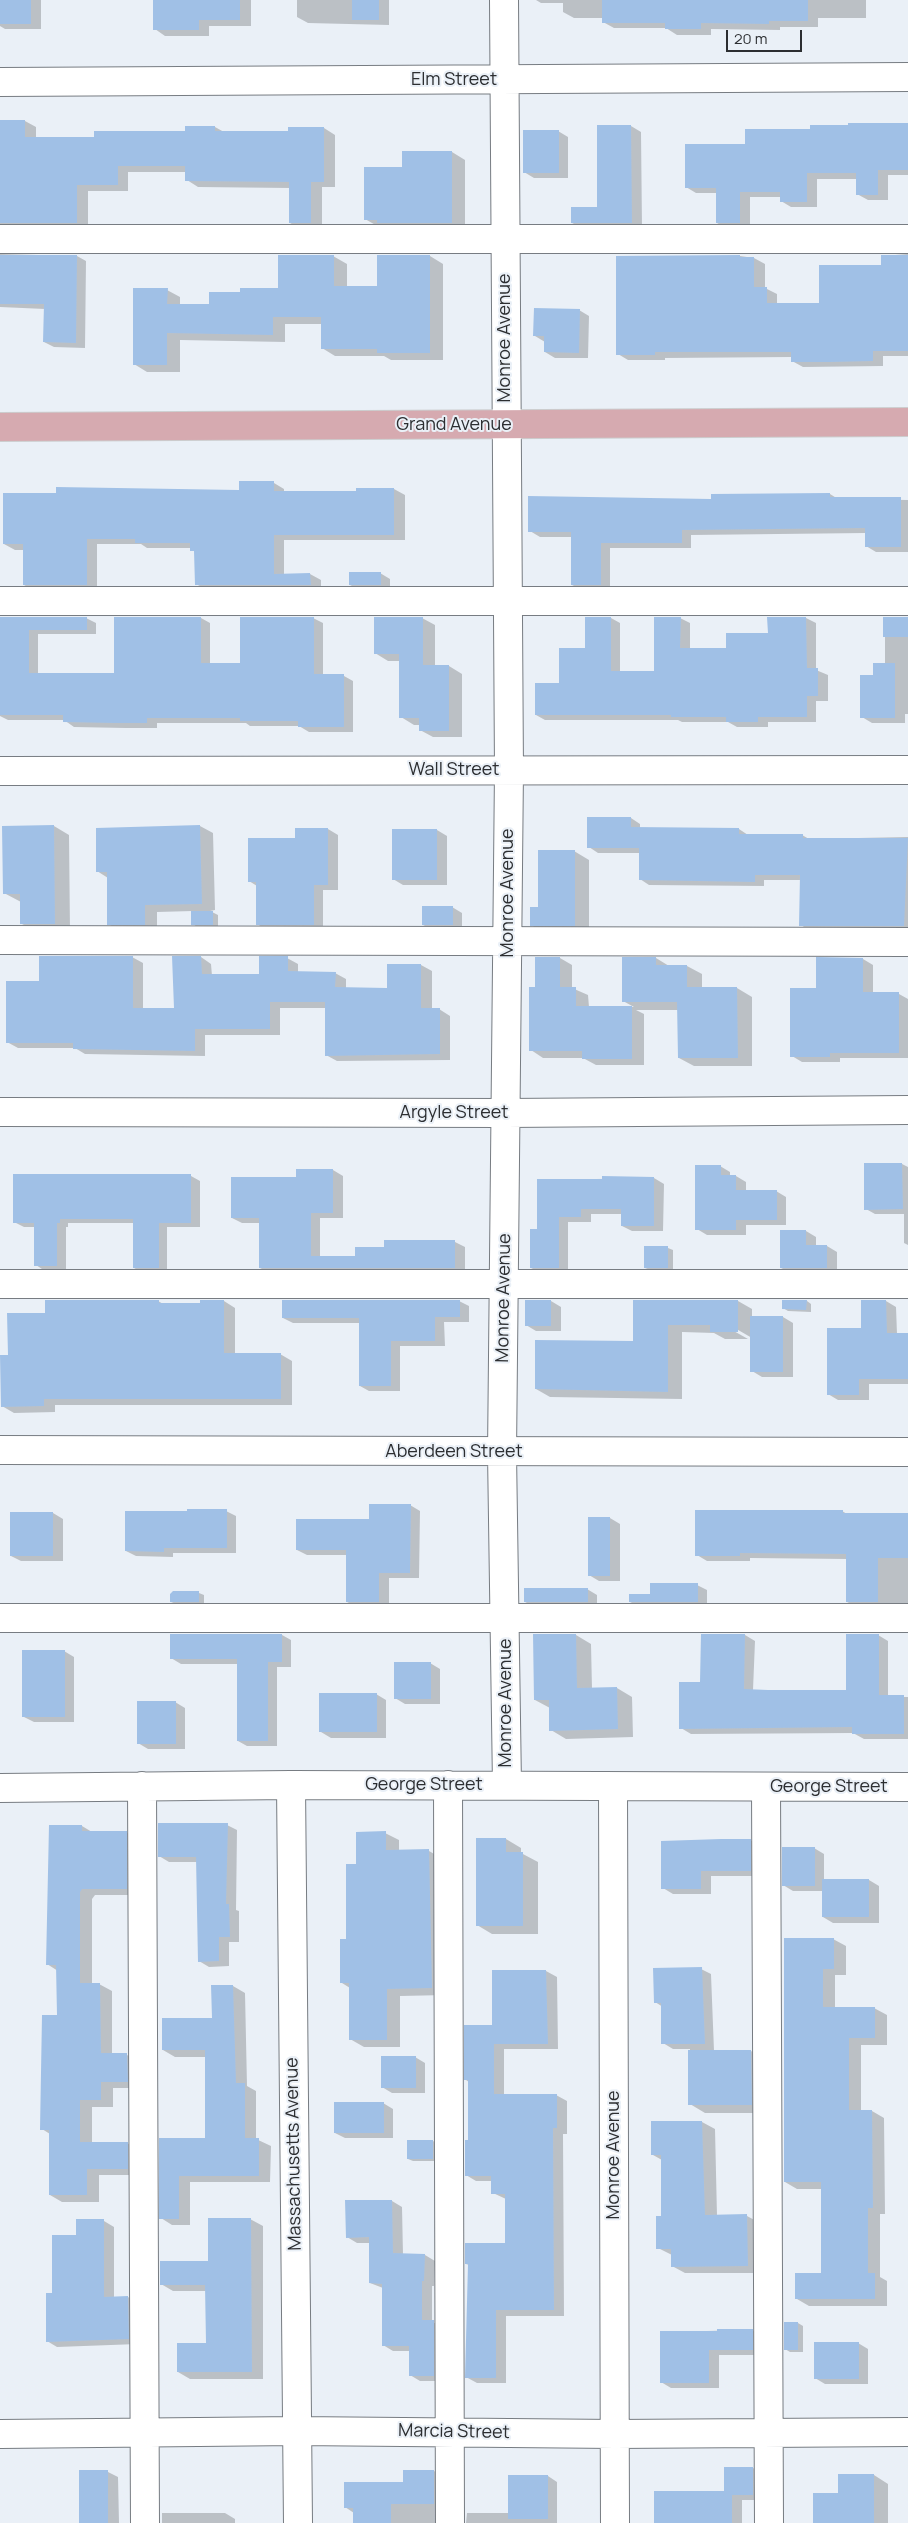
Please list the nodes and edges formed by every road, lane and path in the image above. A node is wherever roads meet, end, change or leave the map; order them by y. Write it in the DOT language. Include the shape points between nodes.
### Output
graph roads {
  1 [pos="504,0"];
  2 [pos="908,77"];
  3 [pos="504,80"];
  4 [pos="0,82"];
  5 [pos="0,239"];
  6 [pos="505,239"];
  7 [pos="908,239"];
  8 [pos="908,422"];
  9 [pos="505,424"];
  10 [pos="0,427"];
  11 [pos="507,600"];
  12 [pos="0,601"];
  13 [pos="908,601"];
  14 [pos="509,770"];
  15 [pos="908,770"];
  16 [pos="0,771"];
  17 [pos="0,940"];
  18 [pos="508,942"];
  19 [pos="908,942"];
  20 [pos="908,1110"];
  21 [pos="0,1112"];
  22 [pos="506,1113"];
  23 [pos="504,1283"];
  24 [pos="0,1284"];
  25 [pos="908,1284"];
  26 [pos="0,1450"];
  27 [pos="908,1452"];
  28 [pos="502,1453"];
  29 [pos="0,1618"];
  30 [pos="908,1618"];
  31 [pos="506,1619"];
  32 [pos="291,1785"];
  33 [pos="448,1785"];
  34 [pos="507,1785"];
  35 [pos="142,1786"];
  36 [pos="614,1787"];
  37 [pos="766,1787"];
  38 [pos="908,1787"];
  39 [pos="0,1788"];
  40 [pos="297,2431"];
  41 [pos="145,2432"];
  42 [pos="450,2432"];
  43 [pos="908,2432"];
  44 [pos="769,2433"];
  45 [pos="0,2434"];
  46 [pos="615,2434"];
  47 [pos="145,2523"];
  48 [pos="298,2523"];
  49 [pos="450,2523"];
  50 [pos="615,2523"];
  51 [pos="769,2523"];
  1 -- 3 [label="street, Monroe Avenue"];
  2 -- 3 [label="street, Elm Street"];
  3 -- 4 [label="street, Elm Street"];
  3 -- 6 [label="street, Monroe Avenue"];
  5 -- 6 [label="street"];
  6 -- 7 [label="street"];
  6 -- 9 [label="street, Monroe Avenue"];
  8 -- 9 [label="main road, Grand Avenue"];
  9 -- 10 [label="main road, Grand Avenue"];
  9 -- 11 [label="street, Monroe Avenue"];
  11 -- 12 [label="street"];
  11 -- 13 [label="street"];
  11 -- 14 [label="street, Monroe Avenue"];
  14 -- 15 [label="street, Wall Street"];
  14 -- 16 [label="street, Wall Street"];
  14 -- 18 [label="street, Monroe Avenue"];
  17 -- 18 [label="street"];
  18 -- 19 [label="street"];
  18 -- 22 [label="street, Monroe Avenue"];
  20 -- 22 [label="street, Argyle Street"];
  21 -- 22 [label="street, Argyle Street"];
  22 -- 23 [label="street, Monroe Avenue"];
  23 -- 24 [label="street"];
  23 -- 25 [label="street"];
  23 -- 28 [label="street, Monroe Avenue"];
  26 -- 28 [label="street, Aberdeen Street"];
  27 -- 28 [label="street, Aberdeen Street"];
  28 -- 31 [label="street, Monroe Avenue"];
  29 -- 31 [label="street"];
  30 -- 31 [label="street"];
  31 -- 34 [label="street, Monroe Avenue"];
  32 -- 33 [label="street, George Street"];
  32 -- 35 [label="street, George Street"];
  32 -- 40 [label="street, Massachusetts Avenue"];
  33 -- 34 [label="street, George Street"];
  33 -- 42 [label="street"];
  34 -- 36 [label="street, George Street"];
  35 -- 39 [label="street, George Street"];
  35 -- 41 [label="street"];
  36 -- 37 [label="street, George Street"];
  36 -- 46 [label="street, Monroe Avenue"];
  37 -- 38 [label="street, George Street"];
  37 -- 44 [label="street"];
  40 -- 41 [label="street, Marcia Street"];
  40 -- 42 [label="street, Marcia Street"];
  40 -- 48 [label="street, Massachusetts Avenue"];
  41 -- 45 [label="street, Marcia Street"];
  41 -- 47 [label="street"];
  42 -- 46 [label="street, Marcia Street"];
  42 -- 49 [label="street"];
  43 -- 44 [label="street, Marcia Street"];
  44 -- 46 [label="street, Marcia Street"];
  44 -- 51 [label="street"];
  46 -- 50 [label="street, Monroe Avenue"];
}
